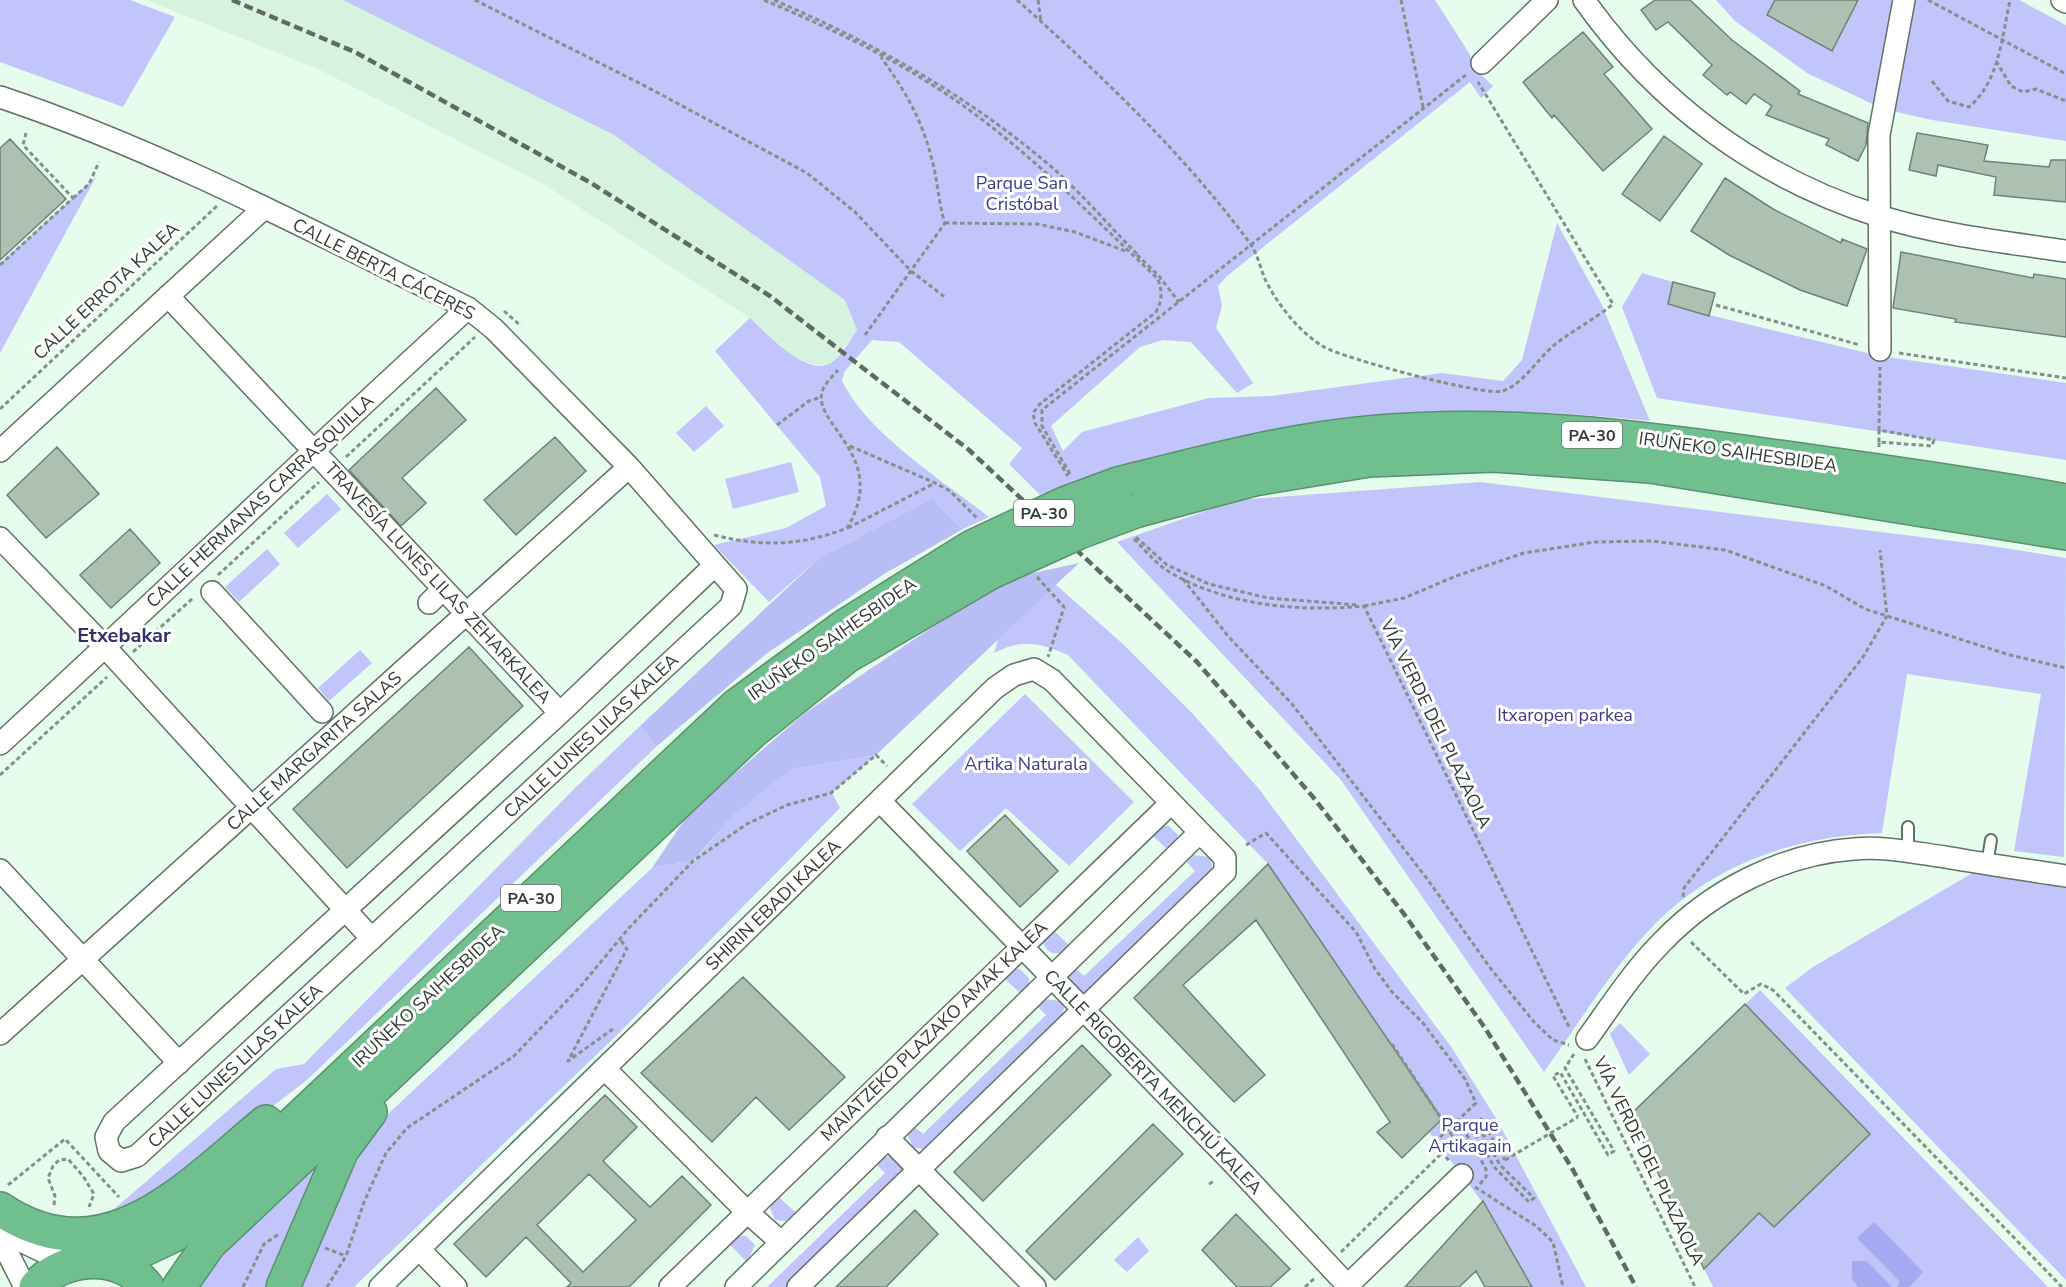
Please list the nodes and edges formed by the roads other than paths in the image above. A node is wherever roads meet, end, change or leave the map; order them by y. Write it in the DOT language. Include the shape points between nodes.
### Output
graph roads {
  1 [pos="1547,0"];
  2 [pos="1584,0"];
  3 [pos="1904,0"];
  4 [pos="2062,0"];
  5 [pos="2066,2"];
  6 [pos="1482,63"];
  7 [pos="3,101"];
  8 [pos="264,207"];
  9 [pos="1880,216"];
  10 [pos="2066,252"];
  11 [pos="168,296"];
  12 [pos="468,308"];
  13 [pos="1880,350"];
  14 [pos="312,450"];
  15 [pos="0,451"];
  16 [pos="629,467"];
  17 [pos="2066,501"];
  18 [pos="2066,533"];
  19 [pos="0,538"];
  20 [pos="981,560"];
  21 [pos="714,566"];
  22 [pos="205,590"];
  23 [pos="467,613"];
  24 [pos="105,647"];
  25 [pos="322,712"];
  26 [pos="560,713"];
  27 [pos="0,744"];
  28 [pos="880,801"];
  29 [pos="1170,804"];
  30 [pos="251,808"];
  31 [pos="611,822"];
  32 [pos="653,823"];
  33 [pos="1908,827"];
  34 [pos="1199,833"];
  35 [pos="1992,840"];
  36 [pos="1908,852"];
  37 [pos="1987,864"];
  38 [pos="0,870"];
  39 [pos="2066,876"];
  40 [pos="344,910"];
  41 [pos="372,939"];
  42 [pos="1021,946"];
  43 [pos="83,959"];
  44 [pos="1050,976"];
  45 [pos="1084,1011"];
  46 [pos="0,1034"];
  47 [pos="1581,1043"];
  48 [pos="179,1063"];
  49 [pos="605,1069"];
  50 [pos="887,1137"];
  51 [pos="920,1169"];
  52 [pos="1469,1182"];
  53 [pos="0,1209"];
  54 [pos="747,1212"];
  55 [pos="0,1231"];
  56 [pos="0,1239"];
  57 [pos="781,1242"];
  58 [pos="419,1249"];
  59 [pos="105,1262"];
  60 [pos="69,1264"];
  61 [pos="25,1287"];
  62 [pos="36,1287"];
  63 [pos="147,1287"];
  64 [pos="179,1287"];
  65 [pos="283,1287"];
  66 [pos="380,1287"];
  67 [pos="456,1287"];
  68 [pos="670,1287"];
  69 [pos="736,1287"];
  70 [pos="798,1287"];
  71 [pos="1035,1287"];
  72 [pos="1348,1287"];
  1 -- 6 [label="street"];
  2 -- 9 [label="street" via="1629,59 1716,136 1753,162 1813,191"];
  3 -- 9 [label="street" via="1879,135"];
  4 -- 5 [label="street"];
  7 -- 8 [label="street, CALLE BERTA CÁCERES" via="128,146"];
  8 -- 11 [label="street"];
  8 -- 12 [label="street, CALLE BERTA CÁCERES"];
  9 -- 10 [label="street"];
  9 -- 13 [label="street"];
  11 -- 14 [label="street, TRAVESÍA LUNES LILAS ZEHARKALEA"];
  11 -- 15 [label="street"];
  12 -- 14 [label="street, CALLE HERMANAS CARRASQUILLA"];
  12 -- 16 [label="street, CALLE BERTA CÁCERES" via="489,324"];
  14 -- 23 [label="street, TRAVESÍA LUNES LILAS ZEHARKALEA" via="332,470 354,508 436,596"];
  14 -- 24 [label="street, CALLE HERMANAS CARRASQUILLA"];
  16 -- 21 [label="street, CALLE BERTA CÁCERES"];
  16 -- 23 [label="street, CALLE MARGARITA SALAS"];
  17 -- 20 [label="highway, IRUÑEKO SAIHESBIDEA / PA-30, bridge" via="1974,484 1653,439 1493,428 1368,433 1244,452 1118,484 1064,504"];
  18 -- 20 [label="highway, IRUÑEKO SAIHESBIDEA / PA-30, bridge" via="1650,466 1493,455 1369,460 1254,479 1133,522 1079,532"];
  19 -- 24 [label="street"];
  20 -- 31 [label="highway, IRUÑEKO SAIHESBIDEA / PA-30" via="845,626 736,706"];
  20 -- 32 [label="highway, IRUÑEKO SAIHESBIDEA / PA-30" via="847,656 752,732"];
  21 -- 26 [label="street, CALLE LUNES LILAS KALEA"];
  21 -- 41 [label="street, CALLE LUNES LILAS KALEA" via="736,589 731,606"];
  22 -- 25 [label="street" via="274,650"];
  23 -- 26 [label="street, TRAVESÍA LUNES LILAS ZEHARKALEA"];
  23 -- 30 [label="street, CALLE MARGARITA SALAS"];
  24 -- 27 [label="street, CALLE HERMANAS CARRASQUILLA"];
  24 -- 30 [label="street"];
  26 -- 40 [label="street, CALLE LUNES LILAS KALEA"];
  28 -- 29 [label="street, SHIRIN EBADI KALEA" via="994,688 1014,675 1034,669 1052,680"];
  28 -- 42 [label="street, CALLE RIGOBERTA MENCHÚ KALEA"];
  28 -- 49 [label="street, SHIRIN EBADI KALEA"];
  29 -- 34 [label="street"];
  29 -- 42 [label="street, MAIATZEKO PLAZAKO AMAK KALEA"];
  30 -- 40 [label="street"];
  30 -- 43 [label="street, CALLE MARGARITA SALAS"];
  31 -- 53 [label="highway" via="525,887 328,1072 156,1210 136,1222 76,1236 45,1232"];
  31 -- 59 [label="highway, IRUÑEKO SAIHESBIDEA / PA-30" via="174,1235"];
  32 -- 64 [label="highway, IRUÑEKO SAIHESBIDEA / PA-30" via="209,1244"];
  32 -- 65 [label="highway" via="604,889 363,1119 342,1150"];
  33 -- 36 [label="lane"];
  34 -- 44 [label="street"];
  34 -- 45 [label="street" via="1225,858 1225,872"];
  35 -- 37 [label="lane"];
  36 -- 37 [label="street" via="1952,862"];
  36 -- 47 [label="street" via="1855,848 1802,858 1723,892 1661,943"];
  37 -- 39 [label="street"];
  38 -- 43 [label="street"];
  40 -- 41 [label="street"];
  40 -- 48 [label="street, CALLE LUNES LILAS KALEA"];
  41 -- 48 [label="street, CALLE LUNES LILAS KALEA" via="138,1156 121,1161 109,1151 106,1137 114,1122"];
  42 -- 44 [label="street, CALLE RIGOBERTA MENCHÚ KALEA"];
  42 -- 54 [label="street, MAIATZEKO PLAZAKO AMAK KALEA"];
  43 -- 46 [label="street, CALLE MARGARITA SALAS"];
  43 -- 48 [label="street"];
  44 -- 45 [label="street, CALLE RIGOBERTA MENCHÚ KALEA"];
  44 -- 50 [label="street"];
  45 -- 51 [label="street"];
  45 -- 72 [label="street, CALLE RIGOBERTA MENCHÚ KALEA"];
  49 -- 54 [label="street"];
  49 -- 58 [label="street, SHIRIN EBADI KALEA"];
  50 -- 51 [label="street"];
  50 -- 57 [label="street"];
  51 -- 70 [label="street"];
  51 -- 71 [label="street"];
  52 -- 72 [label="street"];
  54 -- 57 [label="street"];
  54 -- 68 [label="street, MAIATZEKO PLAZAKO AMAK KALEA"];
  55 -- 60 [label="street"];
  56 -- 61 [label="street"];
  57 -- 69 [label="street"];
  58 -- 66 [label="street, SHIRIN EBADI KALEA"];
  58 -- 67 [label="street"];
  59 -- 60 [label="highway, PA-30"];
  59 -- 63 [label="highway, PA-30" via="126,1270"];
  60 -- 62 [label="highway, PA-30"];
}
